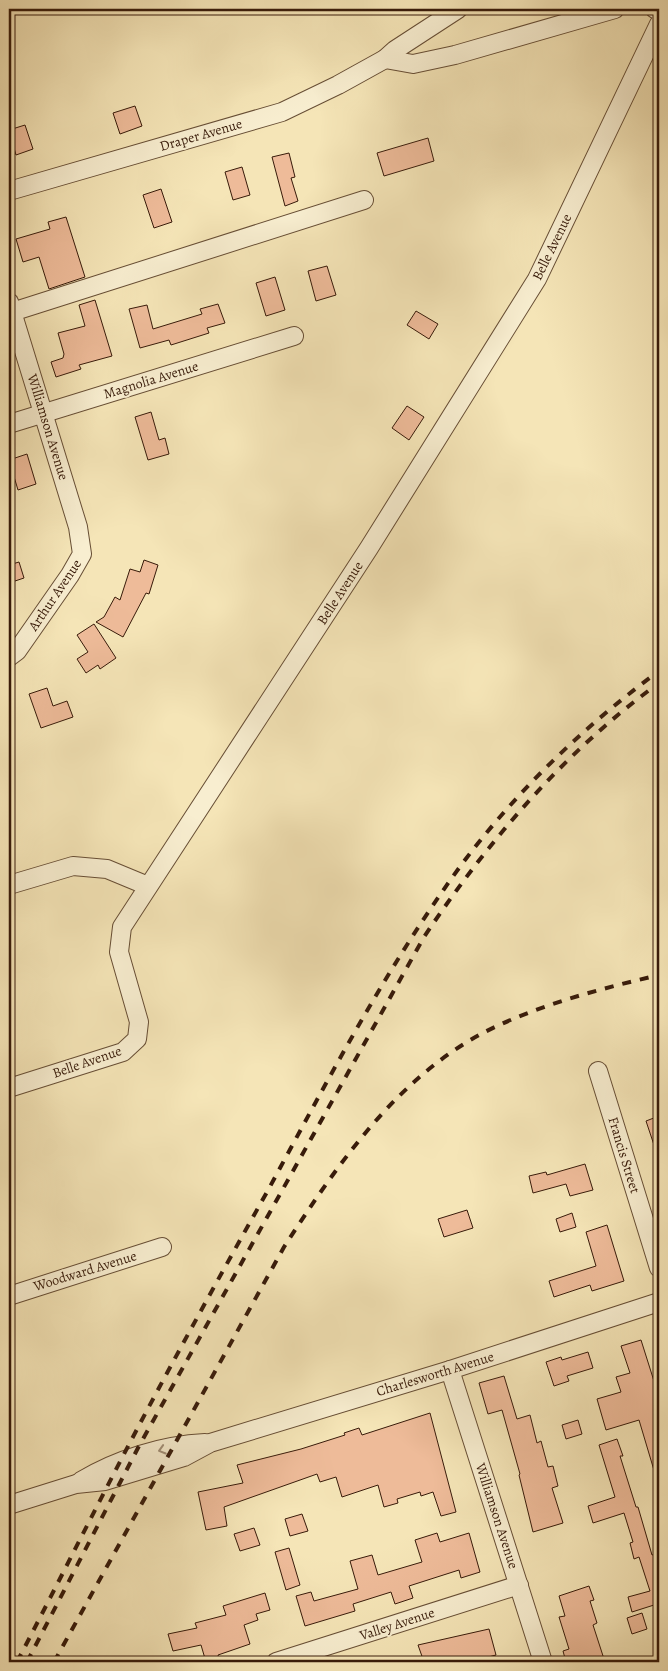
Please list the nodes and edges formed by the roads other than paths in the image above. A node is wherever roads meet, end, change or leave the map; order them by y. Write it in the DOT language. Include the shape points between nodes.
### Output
graph roads {
  1 [pos="458,9"];
  2 [pos="615,9"];
  3 [pos="655,9"];
  4 [pos="659,11"];
  5 [pos="659,24"];
  6 [pos="385,59"];
  7 [pos="9,191"];
  8 [pos="364,200"];
  9 [pos="10,307"];
  10 [pos="294,336"];
  11 [pos="44,413"];
  12 [pos="9,424"];
  13 [pos="82,554"];
  14 [pos="9,657"];
  15 [pos="9,885"];
  16 [pos="148,886"];
  17 [pos="598,1071"];
  18 [pos="9,1088"];
  19 [pos="162,1247"];
  20 [pos="659,1268"];
  21 [pos="9,1296"];
  22 [pos="659,1302"];
  23 [pos="450,1370"];
  24 [pos="9,1504"];
  25 [pos="519,1586"];
  26 [pos="276,1662"];
  27 [pos="543,1662"];
  1 -- 6 [label="street, Draper Avenue"];
  2 -- 6 [label="street" via="455,55 413,64"];
  3 -- 4 [label="street"];
  5 -- 16 [label="street, Belle Avenue" via="537,279 375,540"];
  6 -- 7 [label="street, Draper Avenue" via="282,112"];
  8 -- 9 [label="street"];
  9 -- 11 [label="street, Williamson Avenue"];
  10 -- 11 [label="street, Magnolia Avenue"];
  11 -- 12 [label="street, Magnolia Avenue"];
  11 -- 13 [label="street, Williamson Avenue" via="78,527"];
  13 -- 14 [label="street, Arthur Avenue" via="17,651"];
  15 -- 16 [label="street" via="74,866 107,869"];
  16 -- 18 [label="street, Belle Avenue" via="122,928 119,952 139,1022 137,1039 123,1052"];
  17 -- 20 [label="street, Francis Street"];
  19 -- 21 [label="street, Woodward Avenue"];
  22 -- 23 [label="street, Charlesworth Avenue"];
  23 -- 24 [label="street, Charlesworth Avenue" via="210,1443 181,1444 111,1466 76,1484"];
  23 -- 25 [label="street, Williamson Avenue"];
  25 -- 26 [label="street, Valley Avenue"];
  25 -- 27 [label="street, Williamson Avenue"];
}
